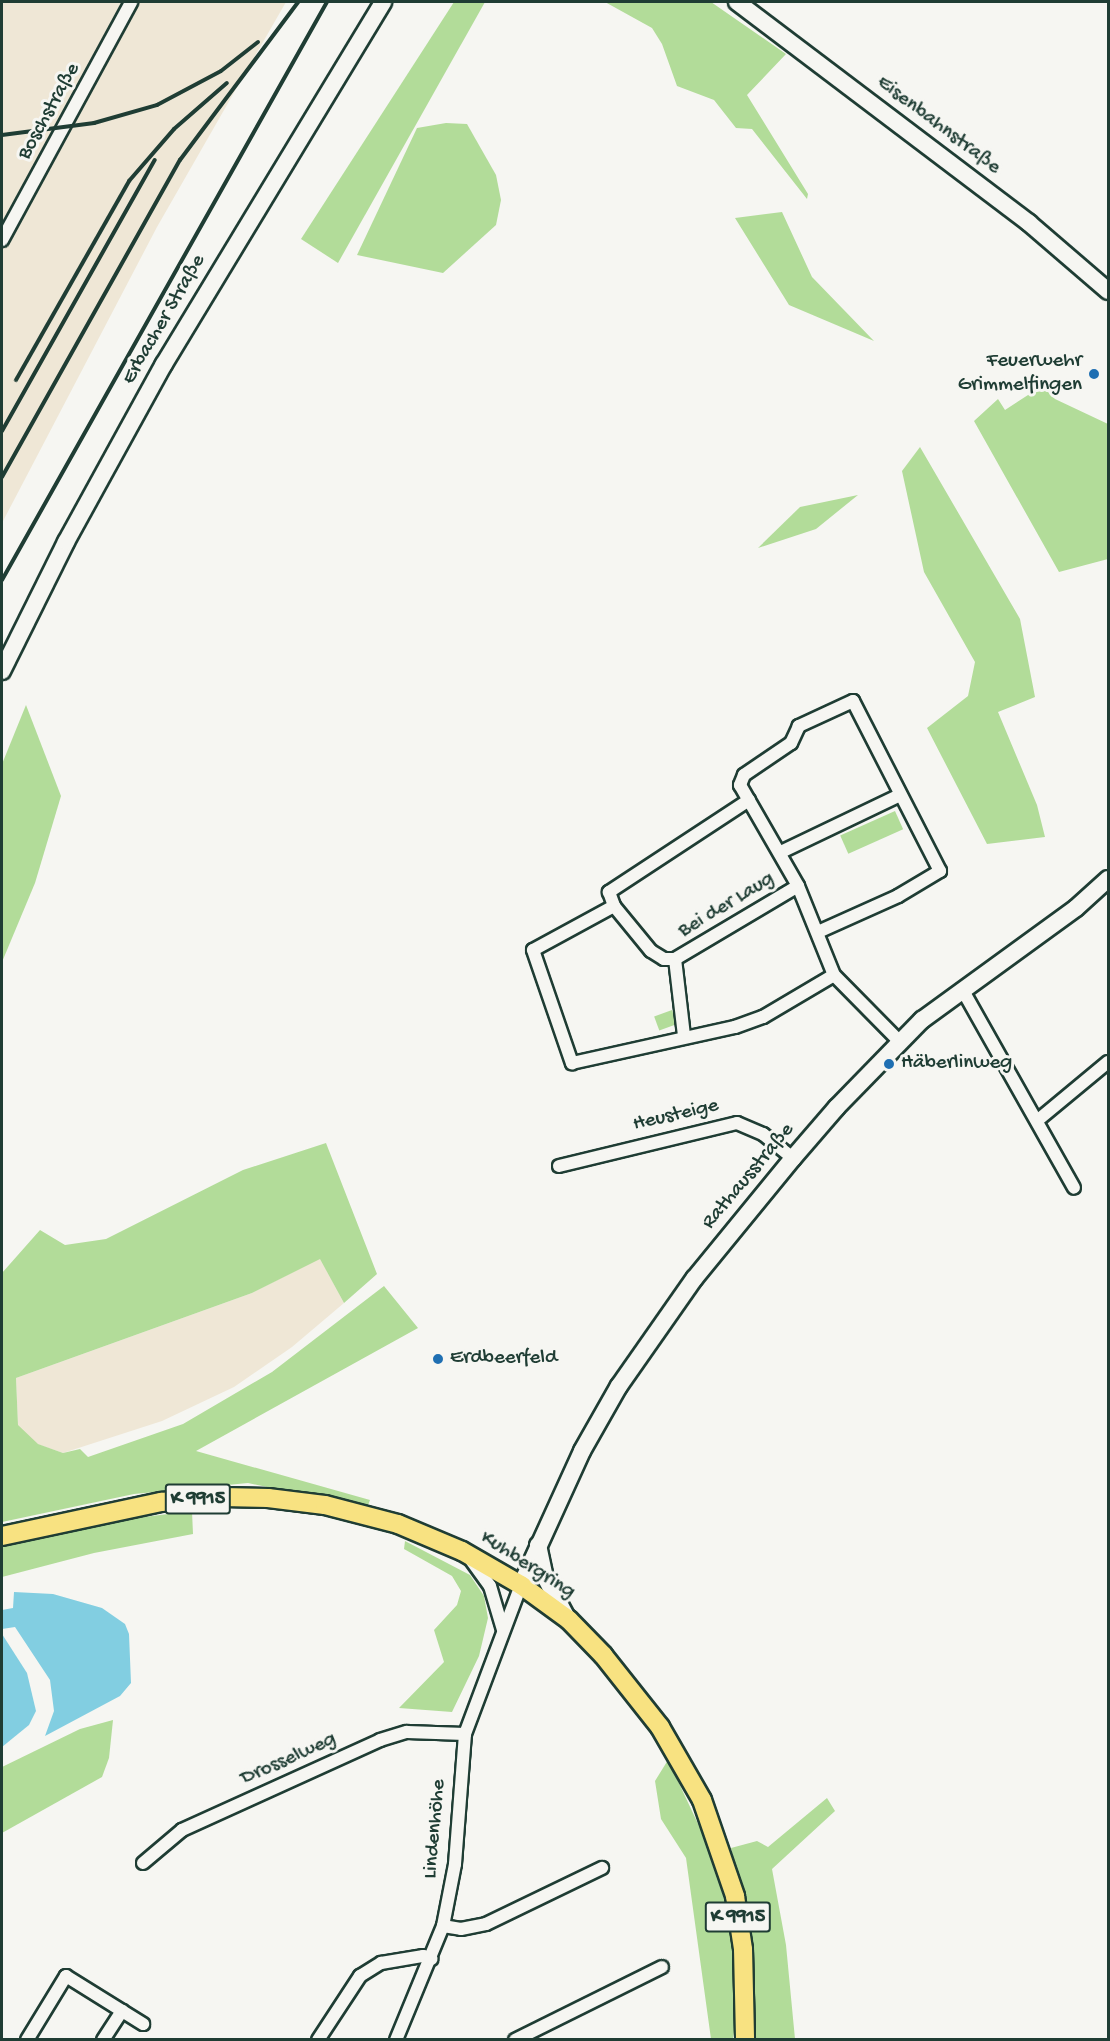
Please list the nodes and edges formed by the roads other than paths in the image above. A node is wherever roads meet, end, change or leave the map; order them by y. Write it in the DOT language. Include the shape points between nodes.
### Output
graph roads {
  1 [pos="131,2"];
  2 [pos="383,2"];
  3 [pos="737,2"];
  4 [pos="2,240"];
  5 [pos="1108,291"];
  6 [pos="2,671"];
  7 [pos="900,795"];
  8 [pos="749,800"];
  9 [pos="781,852"];
  10 [pos="1108,879"];
  11 [pos="798,886"];
  12 [pos="614,906"];
  13 [pos="818,932"];
  14 [pos="675,959"];
  15 [pos="834,975"];
  16 [pos="962,989"];
  17 [pos="684,1036"];
  18 [pos="899,1041"];
  19 [pos="1108,1062"];
  20 [pos="1038,1120"];
  21 [pos="793,1158"];
  22 [pos="559,1166"];
  23 [pos="1074,1188"];
  24 [pos="2,1536"];
  25 [pos="538,1545"];
  26 [pos="462,1551"];
  27 [pos="521,1585"];
  28 [pos="569,1620"];
  29 [pos="503,1631"];
  30 [pos="465,1734"];
  31 [pos="143,1863"];
  32 [pos="602,1868"];
  33 [pos="443,1926"];
  34 [pos="432,1959"];
  35 [pos="662,1967"];
  36 [pos="122,2011"];
  37 [pos="143,2024"];
  38 [pos="27,2040"];
  39 [pos="103,2040"];
  40 [pos="318,2040"];
  41 [pos="396,2040"];
  42 [pos="515,2040"];
  43 [pos="745,2040"];
  1 -- 4 [label="street, Boschstraße"];
  2 -- 6 [label="street, Erbacher Straße" via="164,364 66,542"];
  3 -- 5 [label="street, Eisenbahnstraße" via="1029,223"];
  7 -- 8 [label="street, Bei der Laug" via="853,701 799,726 791,743 744,775 740,785"];
  7 -- 9 [label="street, Bei der Laug"];
  7 -- 13 [label="street, Bei der Laug" via="940,871 889,900"];
  8 -- 9 [label="street, Bei der Laug"];
  8 -- 12 [label="street" via="609,892"];
  9 -- 11 [label="street, Bei der Laug"];
  10 -- 16 [label="street, Rathausstraße" via="1076,908"];
  11 -- 13 [label="street, Bei der Laug"];
  11 -- 14 [label="street, Bei der Laug"];
  12 -- 14 [label="street" via="651,951 664,959"];
  12 -- 17 [label="street" via="533,950 572,1064"];
  13 -- 15 [label="street, Bei der Laug"];
  14 -- 17 [label="street"];
  15 -- 17 [label="street" via="763,1017 735,1027"];
  15 -- 18 [label="street, Bei der Laug"];
  16 -- 18 [label="street, Rathausstraße"];
  16 -- 20 [label="street"];
  18 -- 21 [label="street, Rathausstraße"];
  19 -- 20 [label="street"];
  20 -- 23 [label="street"];
  21 -- 22 [label="street, Heusteige" via="763,1134 737,1123"];
  21 -- 25 [label="street, Rathausstraße" via="644,1347 582,1450"];
  24 -- 26 [label="main road, Kuhbergring / K 9915" via="160,1502 268,1498 346,1510 398,1524"];
  25 -- 27 [label="street, Rathausstraße"];
  25 -- 28 [label="street" via="545,1577"];
  26 -- 27 [label="main road, Kuhbergring / K 9915"];
  26 -- 29 [label="street" via="490,1586"];
  27 -- 28 [label="main road, Kuhbergring / K 9915"];
  27 -- 29 [label="street, Lindenhöhe"];
  28 -- 43 [label="main road, Kuhbergring / K 9915" via="603,1655 660,1727 702,1800 735,1896 743,1949"];
  29 -- 30 [label="street, Lindenhöhe"];
  30 -- 31 [label="street, Drosselweg" via="407,1732 380,1740 182,1830"];
  30 -- 33 [label="street, Lindenhöhe" via="455,1864"];
  32 -- 33 [label="street" via="486,1924 461,1929"];
  33 -- 34 [label="street, Lindenhöhe"];
  34 -- 40 [label="street" via="423,1956 381,1963 360,1976"];
  34 -- 41 [label="street, Lindenhöhe"];
  35 -- 42 [label="street"];
  36 -- 37 [label="street"];
  36 -- 38 [label="street" via="66,1976"];
  36 -- 39 [label="street"];
}
